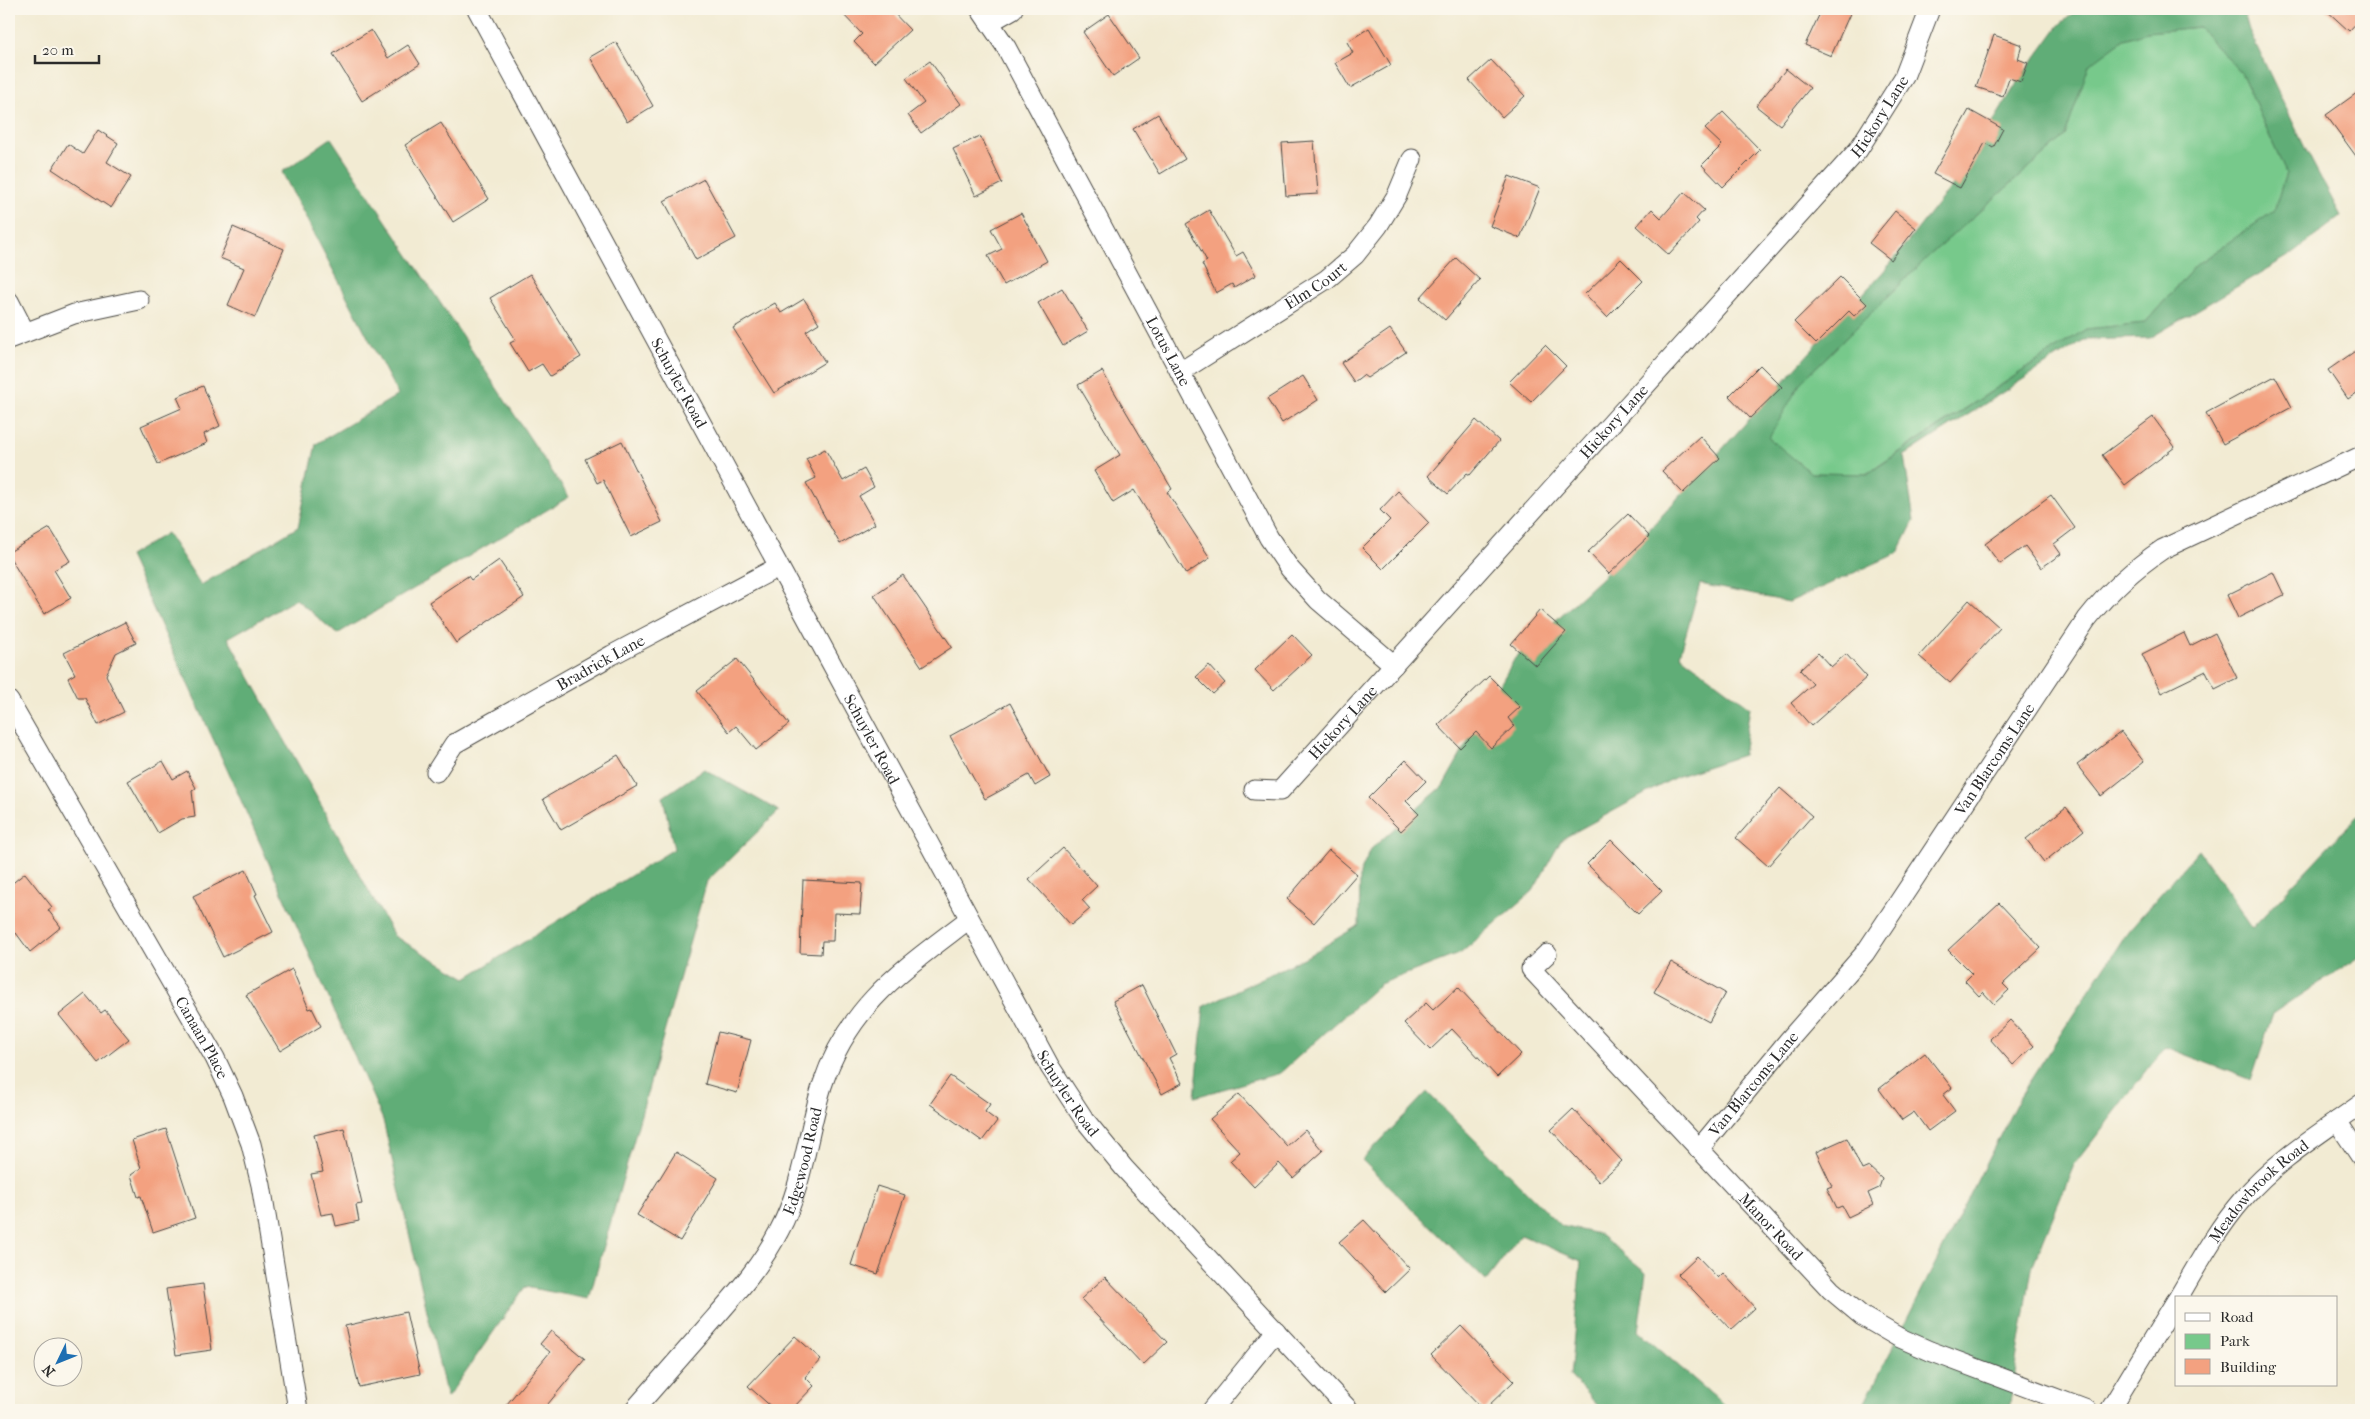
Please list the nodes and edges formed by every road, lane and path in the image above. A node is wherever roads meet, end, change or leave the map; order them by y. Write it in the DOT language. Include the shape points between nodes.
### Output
graph roads {
  1 [pos="477,9"];
  2 [pos="1013,9"];
  3 [pos="1930,9"];
  4 [pos="985,16"];
  5 [pos="1412,159"];
  6 [pos="139,300"];
  7 [pos="9,301"];
  8 [pos="17,335"];
  9 [pos="1180,372"];
  10 [pos="2361,456"];
  11 [pos="778,567"];
  12 [pos="1394,665"];
  13 [pos="9,701"];
  14 [pos="436,772"];
  15 [pos="1254,790"];
  16 [pos="969,919"];
  17 [pos="1547,954"];
  18 [pos="2361,1104"];
  19 [pos="2337,1122"];
  20 [pos="1699,1150"];
  21 [pos="2361,1157"];
  22 [pos="2179,1296"];
  23 [pos="2175,1302"];
  24 [pos="1276,1331"];
  25 [pos="298,1410"];
  26 [pos="634,1410"];
  27 [pos="1212,1410"];
  28 [pos="1349,1410"];
  29 [pos="2088,1410"];
  30 [pos="2110,1410"];
  1 -- 11 [label="street, Schuyler Road"];
  2 -- 4 [label="street"];
  3 -- 12 [label="street, Hickory Lane" via="1904,77 1858,150"];
  4 -- 9 [label="street, Lotus Lane" via="1006,47"];
  5 -- 9 [label="street, Elm Court" via="1398,195 1355,255 1327,279"];
  6 -- 8 [label="street" via="74,314"];
  7 -- 8 [label="street"];
  9 -- 12 [label="street, Lotus Lane" via="1269,538 1290,569 1318,600"];
  10 -- 20 [label="street, Van Blarcoms Lane" via="2163,549 2108,592 1865,953"];
  11 -- 14 [label="street, Bradrick Lane" via="454,744"];
  11 -- 16 [label="street, Schuyler Road"];
  12 -- 15 [label="street, Hickory Lane" via="1280,791"];
  13 -- 25 [label="street, Canaan Place" via="234,1096 261,1185"];
  16 -- 24 [label="street, Schuyler Road" via="1050,1067 1084,1119 1124,1168"];
  16 -- 26 [label="street, Edgewood Road" via="894,976 849,1030 822,1086 792,1201 780,1230 743,1285"];
  17 -- 20 [label="street, Manor Road" via="1531,969"];
  18 -- 19 [label="street, Meadowbrook Road"];
  19 -- 21 [label="street"];
  19 -- 22 [label="street, Meadowbrook Road" via="2273,1169 2244,1198 2218,1230"];
  20 -- 29 [label="street, Manor Road" via="1831,1290 1862,1316 1930,1351"];
  23 -- 30 [label="street, Meadowbrook Road"];
  24 -- 27 [label="street"];
  24 -- 28 [label="street, Schuyler Road"];
}
